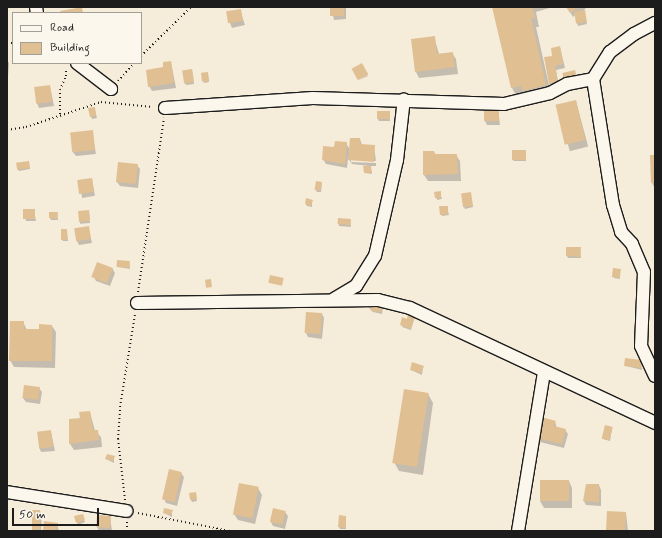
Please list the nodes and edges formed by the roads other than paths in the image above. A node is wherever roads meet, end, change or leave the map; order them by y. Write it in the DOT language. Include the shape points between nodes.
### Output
graph roads {
  1 [pos="655,23"];
  2 [pos="78,64"];
  3 [pos="593,79"];
  4 [pos="111,89"];
  5 [pos="404,99"];
  6 [pos="165,108"];
  7 [pos="333,300"];
  8 [pos="136,303"];
  9 [pos="544,373"];
  10 [pos="655,376"];
  11 [pos="655,423"];
  12 [pos="7,492"];
  13 [pos="127,511"];
  14 [pos="518,531"];
  1 -- 3 [label="street" via="634,34 610,52"];
  2 -- 4 [label="street"];
  3 -- 5 [label="street" via="567,84 550,93 504,104"];
  3 -- 10 [label="street" via="613,205 621,232 632,244 644,272 642,346"];
  5 -- 6 [label="street" via="313,98"];
  5 -- 7 [label="street" via="397,160 375,256 356,286"];
  7 -- 8 [label="street"];
  7 -- 9 [label="street" via="378,300 410,308"];
  9 -- 11 [label="street"];
  9 -- 14 [label="street"];
  12 -- 13 [label="street"];
}
